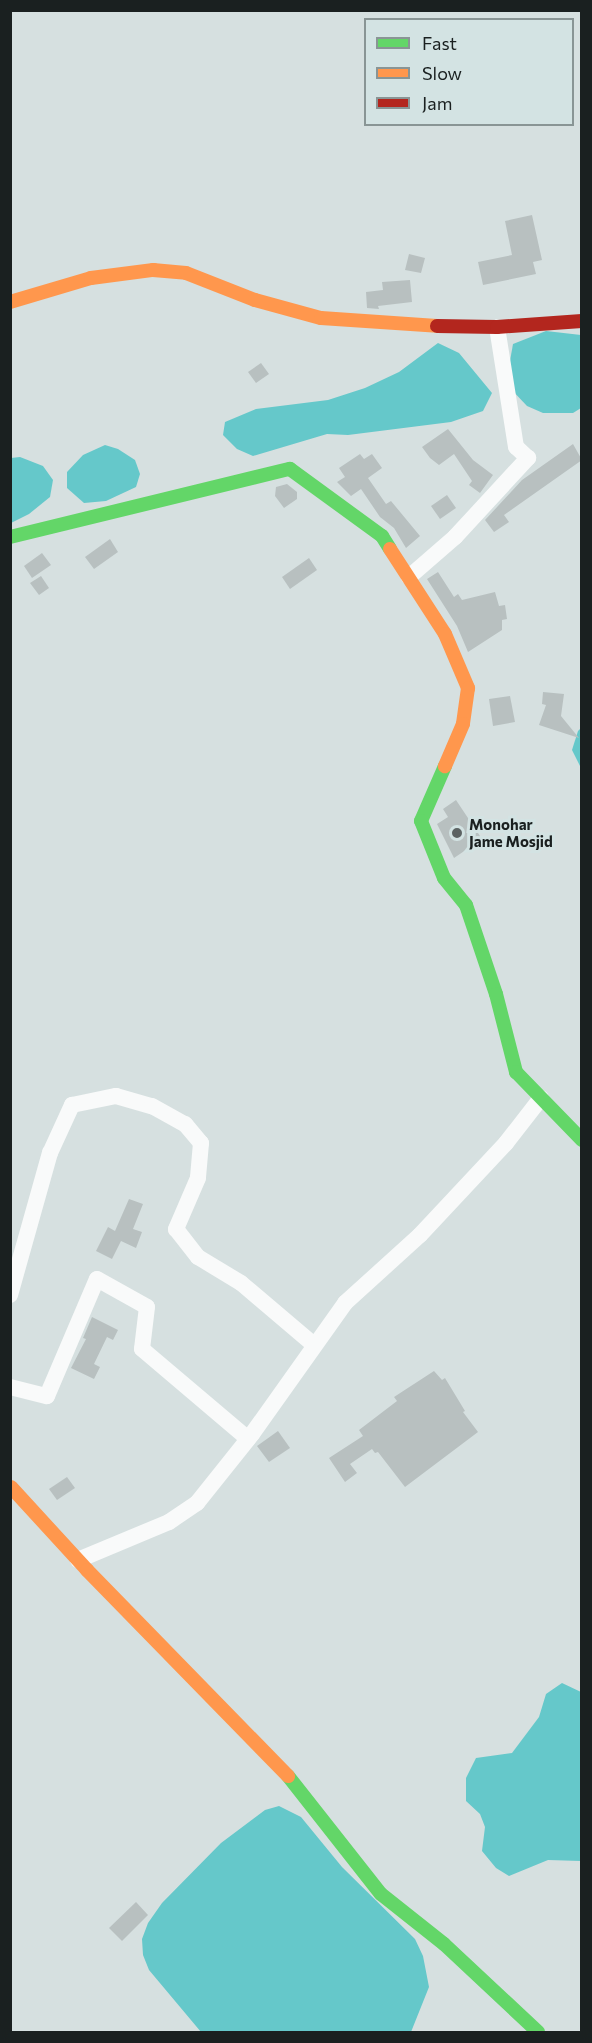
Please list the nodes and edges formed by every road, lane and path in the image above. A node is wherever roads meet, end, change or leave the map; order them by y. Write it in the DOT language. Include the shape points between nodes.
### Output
graph roads {
  1 [pos="10,302"];
  2 [pos="582,321"];
  3 [pos="497,327"];
  4 [pos="10,537"];
  5 [pos="409,577"];
  6 [pos="541,1098"];
  7 [pos="582,1140"];
  8 [pos="10,1295"];
  9 [pos="314,1345"];
  10 [pos="10,1387"];
  11 [pos="248,1439"];
  12 [pos="11,1486"];
  13 [pos="10,1498"];
  14 [pos="78,1560"];
  15 [pos="538,2032"];
  1 -- 3 [label="street" via="91,278 153,270 186,273 255,300 321,318 403,326"];
  2 -- 3 [label="street"];
  3 -- 5 [label="street" via="516,447 528,458 454,537"];
  4 -- 5 [label="street" via="290,469 382,536"];
  5 -- 6 [label="street" via="445,634 468,688 463,724 421,821 444,878 465,905 496,994 516,1072"];
  6 -- 7 [label="street"];
  6 -- 9 [label="street" via="506,1143 420,1235 345,1303"];
  8 -- 9 [label="street" via="50,1153 72,1105 116,1096 152,1106 185,1124 201,1143 198,1178 176,1229 198,1257 241,1282"];
  9 -- 11 [label="street"];
  10 -- 11 [label="street" via="47,1396 97,1279 147,1307 142,1349"];
  11 -- 14 [label="street" via="197,1503 169,1522"];
  12 -- 13 [label="street"];
  12 -- 14 [label="street"];
  14 -- 15 [label="street" via="279,1766 381,1894 444,1944"];
}
